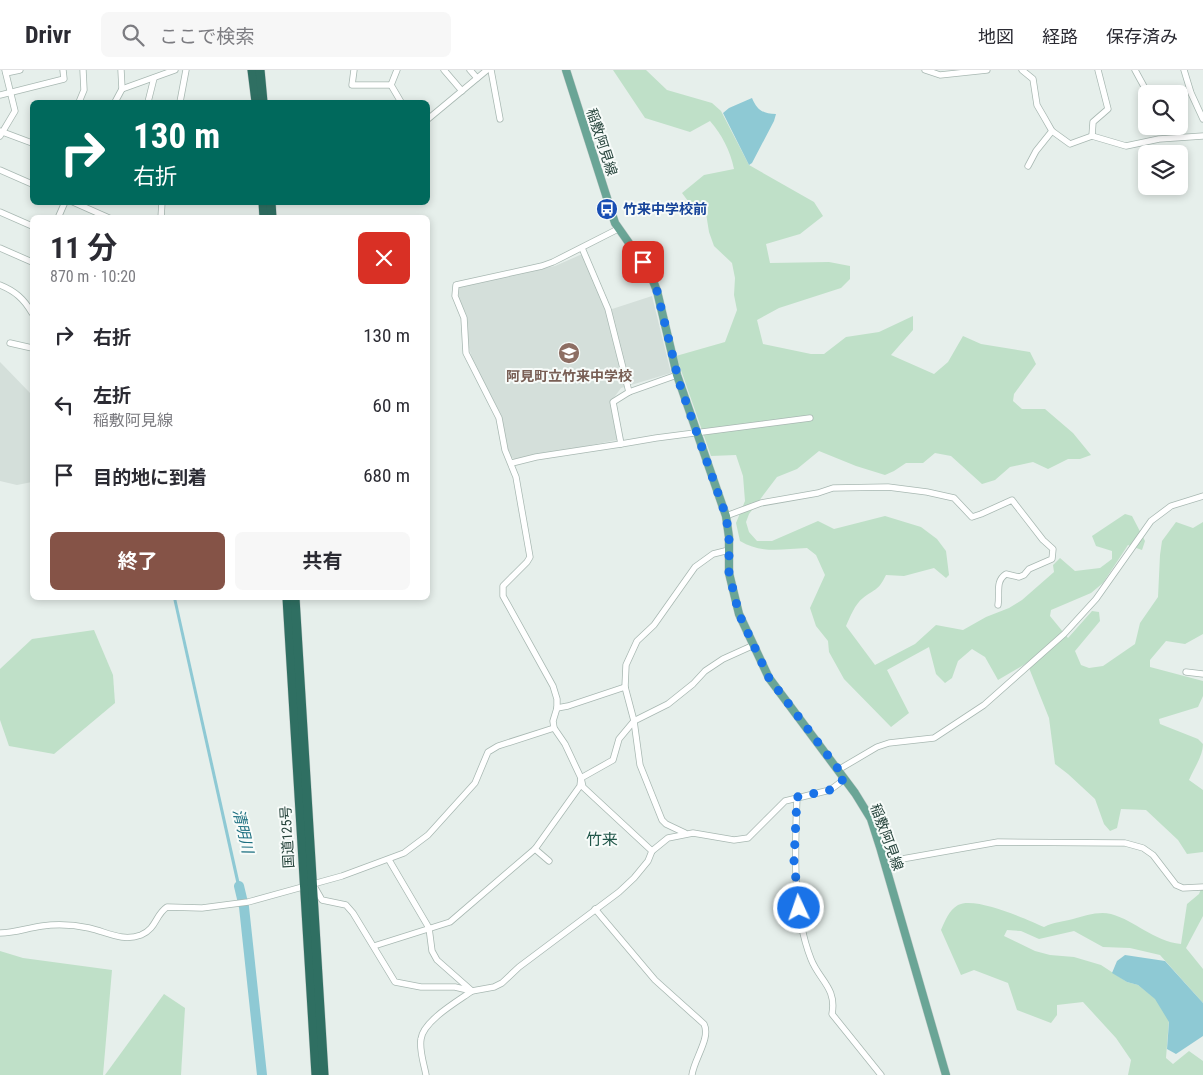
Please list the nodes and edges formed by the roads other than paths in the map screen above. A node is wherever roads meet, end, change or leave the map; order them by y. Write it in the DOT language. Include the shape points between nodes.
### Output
graph roads {
  1 [pos="20,70"];
  2 [pos="63,70"];
  3 [pos="83,70"];
  4 [pos="121,70"];
  5 [pos="175,70"];
  6 [pos="186,70"];
  7 [pos="252,70"];
  8 [pos="260,70"];
  9 [pos="354,70"];
  10 [pos="397,70"];
  11 [pos="444,70"];
  12 [pos="470,70"];
  13 [pos="487,70"];
  14 [pos="491,70"];
  15 [pos="566,70"];
  16 [pos="924,70"];
  17 [pos="987,70"];
  18 [pos="1022,70"];
  19 [pos="1098,70"];
  20 [pos="1135,70"];
  21 [pos="1184,70"];
  22 [pos="6,72"];
  23 [pos="940,72"];
  24 [pos="154,78"];
  25 [pos="477,78"];
  26 [pos="390,85"];
  27 [pos="1143,85"];
  28 [pos="122,89"];
  29 [pos="462,91"];
  30 [pos="10,92"];
  31 [pos="0,95"];
  32 [pos="80,100"];
  33 [pos="116,100"];
  34 [pos="148,100"];
  35 [pos="180,100"];
  36 [pos="256,100"];
  37 [pos="263,100"];
  38 [pos="400,100"];
  39 [pos="430,117"];
  40 [pos="500,119"];
  41 [pos="1203,119"];
  42 [pos="1052,130"];
  43 [pos="1,133"];
  44 [pos="1092,136"];
  45 [pos="1203,136"];
  46 [pos="30,142"];
  47 [pos="1028,166"];
  48 [pos="0,170"];
  49 [pos="30,183"];
  50 [pos="80,205"];
  51 [pos="0,212"];
  52 [pos="102,215"];
  53 [pos="30,225"];
  54 [pos="618,229"];
  55 [pos="0,248"];
  56 [pos="582,248"];
  57 [pos="30,261"];
  58 [pos="0,285"];
  59 [pos="30,310"];
  60 [pos="10,343"];
  61 [pos="30,348"];
  62 [pos="677,375"];
  63 [pos="629,392"];
  64 [pos="810,418"];
  65 [pos="697,433"];
  66 [pos="621,444"];
  67 [pos="512,463"];
  68 [pos="1203,496"];
  69 [pos="726,516"];
  70 [pos="729,550"];
  71 [pos="287,600"];
  72 [pos="295,600"];
  73 [pos="998,605"];
  74 [pos="754,645"];
  75 [pos="1186,672"];
  76 [pos="1203,674"];
  77 [pos="625,687"];
  78 [pos="557,708"];
  79 [pos="634,721"];
  80 [pos="554,728"];
  81 [pos="838,770"];
  82 [pos="581,778"];
  83 [pos="845,778"];
  84 [pos="797,797"];
  85 [pos="686,834"];
  86 [pos="536,849"];
  87 [pos="652,851"];
  88 [pos="389,860"];
  89 [pos="549,861"];
  90 [pos="885,862"];
  91 [pos="308,886"];
  92 [pos="1203,887"];
  93 [pos="595,909"];
  94 [pos="430,928"];
  95 [pos="0,933"];
  96 [pos="374,946"];
  97 [pos="472,991"];
  98 [pos="316,1075"];
  99 [pos="324,1075"];
  100 [pos="426,1075"];
  101 [pos="692,1075"];
  102 [pos="881,1075"];
  103 [pos="946,1075"];
  1 -- 22 [label="street"];
  2 -- 30 [label="street" via="64,79"];
  3 -- 32 [label="street" via="84,90"];
  4 -- 28 [label="street"];
  5 -- 24 [label="street"];
  6 -- 35 [label="street"];
  7 -- 36 [label="highway"];
  8 -- 37 [label="highway"];
  9 -- 26 [label="street" via="352,85"];
  10 -- 26 [label="street"];
  11 -- 29 [label="street"];
  12 -- 25 [label="street"];
  13 -- 25 [label="street"];
  14 -- 40 [label="street"];
  15 -- 54 [label="main road, 稲敷阿見線"];
  16 -- 23 [label="street"];
  17 -- 23 [label="street"];
  18 -- 42 [label="street" via="1034,79 1039,109"];
  19 -- 44 [label="street" via="1108,109 1093,122"];
  20 -- 27 [label="street"];
  21 -- 41 [label="street"];
  22 -- 30 [label="street"];
  24 -- 28 [label="street"];
  24 -- 34 [label="street"];
  25 -- 29 [label="street"];
  26 -- 38 [label="street"];
  28 -- 33 [label="street"];
  29 -- 39 [label="street"];
  30 -- 31 [label="street"];
  30 -- 43 [label="street" via="15,111"];
  42 -- 44 [label="street" via="1070,144"];
  42 -- 47 [label="street"];
  43 -- 46 [label="street"];
  44 -- 45 [label="street" via="1126,146 1159,138"];
  48 -- 49 [label="street"];
  50 -- 52 [label="street"];
  51 -- 53 [label="street"];
  54 -- 56 [label="street"];
  54 -- 62 [label="main road, 稲敷阿見線" via="654,282"];
  55 -- 57 [label="street"];
  56 -- 63 [label="street" via="608,309"];
  56 -- 67 [label="street" via="542,266 455,287 455,296 464,318 466,353 496,410 505,450"];
  58 -- 59 [label="street" via="14,291"];
  60 -- 61 [label="street"];
  62 -- 63 [label="street"];
  62 -- 65 [label="main road, 稲敷阿見線"];
  63 -- 66 [label="street" via="613,402"];
  64 -- 65 [label="street"];
  65 -- 66 [label="street"];
  65 -- 69 [label="main road, 稲敷阿見線"];
  66 -- 67 [label="street"];
  67 -- 78 [label="street" via="530,557 503,586 503,596 553,686"];
  68 -- 81 [label="street" via="1171,506 1151,521 1096,598 1064,634 984,705 934,738 889,743"];
  69 -- 70 [label="main road, 稲敷阿見線"];
  69 -- 73 [label="street" via="761,503 833,488 927,492 954,498 972,517 1012,500 1053,549 1052,559 1029,569 1024,575 1006,574 1001,577 998,580"];
  70 -- 74 [label="main road, 稲敷阿見線" via="734,601"];
  70 -- 77 [label="street" via="713,554 695,568 654,625 637,641 626,665"];
  71 -- 91 [label="highway, 国道125号"];
  72 -- 91 [label="highway, 国道125号"];
  74 -- 79 [label="street" via="723,660 668,704"];
  74 -- 81 [label="main road, 稲敷阿見線" via="769,678"];
  75 -- 76 [label="street"];
  77 -- 78 [label="street"];
  77 -- 79 [label="street"];
  78 -- 80 [label="street"];
  79 -- 82 [label="street" via="619,739 613,760"];
  79 -- 85 [label="street" via="640,765 657,812 666,824"];
  80 -- 82 [label="street"];
  80 -- 88 [label="street" via="488,752 475,783 415,846"];
  81 -- 83 [label="main road, 稲敷阿見線"];
  82 -- 86 [label="street" via="580,786"];
  82 -- 87 [label="street" via="583,787"];
  83 -- 84 [label="street" via="830,790"];
  83 -- 90 [label="main road, 稲敷阿見線" via="870,819"];
  84 -- 85 [label="street" via="780,804 748,838 734,840"];
  84 -- 102 [label="street" via="796,895 811,960 831,992 832,1014"];
  85 -- 87 [label="street" via="668,838"];
  86 -- 89 [label="street"];
  86 -- 94 [label="street" via="450,922"];
  87 -- 93 [label="street" via="634,878"];
  88 -- 91 [label="street"];
  88 -- 94 [label="street"];
  90 -- 92 [label="street" via="998,842 1096,844 1105,841 1143,848 1160,862 1176,884 1184,888"];
  90 -- 103 [label="main road, 稲敷阿見線"];
  91 -- 95 [label="street" via="235,904 202,908 167,907 150,931 139,936 121,938 88,928 52,926"];
  91 -- 96 [label="street" via="322,900 346,905"];
  91 -- 98 [label="highway, 国道125号"];
  91 -- 99 [label="highway, 国道125号"];
  93 -- 97 [label="street" via="518,967 502,984"];
  93 -- 101 [label="street" via="655,980 704,1024 704,1040"];
  94 -- 96 [label="street"];
  94 -- 97 [label="street" via="432,950 437,960"];
  96 -- 97 [label="street" via="395,982"];
  97 -- 100 [label="street" via="424,1031 421,1045"];
}
